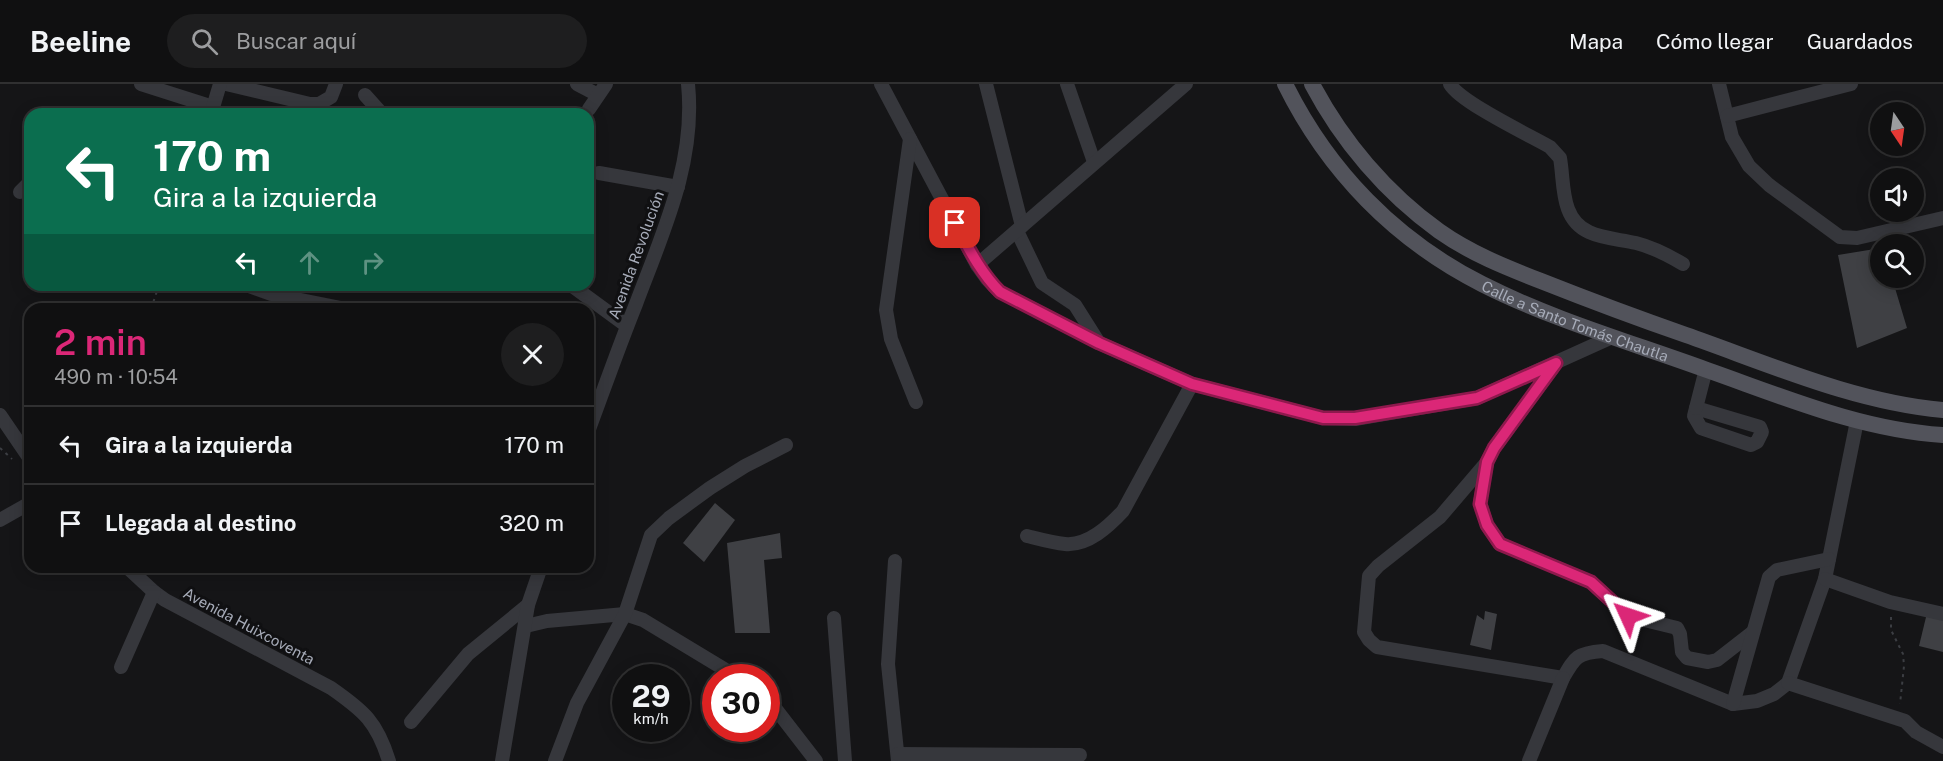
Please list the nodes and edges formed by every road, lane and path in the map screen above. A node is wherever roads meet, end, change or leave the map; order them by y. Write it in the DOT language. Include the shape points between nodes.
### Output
graph roads {
  1 [pos="141,84"];
  2 [pos="220,84"];
  3 [pos="226,84"];
  4 [pos="336,84"];
  5 [pos="577,84"];
  6 [pos="688,84"];
  7 [pos="881,84"];
  8 [pos="986,84"];
  9 [pos="1067,84"];
  10 [pos="1186,84"];
  11 [pos="1285,84"];
  12 [pos="1312,84"];
  13 [pos="1450,84"];
  14 [pos="1719,84"];
  15 [pos="1851,84"];
  16 [pos="602,90"];
  17 [pos="1170,90"];
  18 [pos="365,95"];
  19 [pos="207,108"];
  20 [pos="213,108"];
  21 [pos="377,108"];
  22 [pos="591,108"];
  23 [pos="1727,116"];
  24 [pos="910,139"];
  25 [pos="1094,162"];
  26 [pos="599,173"];
  27 [pos="678,187"];
  28 [pos="1943,218"];
  29 [pos="1019,229"];
  30 [pos="1683,264"];
  31 [pos="977,265"];
  32 [pos="263,291"];
  33 [pos="579,291"];
  34 [pos="316,303"];
  35 [pos="627,326"];
  36 [pos="1612,337"];
  37 [pos="1099,343"];
  38 [pos="1556,363"];
  39 [pos="1706,369"];
  40 [pos="1192,384"];
  41 [pos="916,402"];
  42 [pos="1696,408"];
  43 [pos="1943,410"];
  44 [pos="0,415"];
  45 [pos="594,416"];
  46 [pos="1857,421"];
  47 [pos="1943,435"];
  48 [pos="786,445"];
  49 [pos="24,450"];
  50 [pos="1487,462"];
  51 [pos="24,506"];
  52 [pos="0,520"];
  53 [pos="1027,536"];
  54 [pos="1829,559"];
  55 [pos="896,561"];
  56 [pos="133,573"];
  57 [pos="539,573"];
  58 [pos="1825,579"];
  59 [pos="154,592"];
  60 [pos="1890,602"];
  61 [pos="528,605"];
  62 [pos="625,614"];
  63 [pos="1943,614"];
  64 [pos="834,618"];
  65 [pos="526,626"];
  66 [pos="1754,632"];
  67 [pos="716,664"];
  68 [pos="121,667"];
  69 [pos="1563,678"];
  70 [pos="1788,683"];
  71 [pos="1733,704"];
  72 [pos="780,714"];
  73 [pos="1905,721"];
  74 [pos="411,722"];
  75 [pos="1943,747"];
  76 [pos="1080,755"];
  77 [pos="898,758"];
  78 [pos="389,761"];
  79 [pos="502,761"];
  80 [pos="555,761"];
  81 [pos="816,761"];
  82 [pos="845,761"];
  83 [pos="1529,761"];
  1 -- 19 [label="street"];
  2 -- 20 [label="street"];
  3 -- 4 [label="street" via="310,104 319,104 331,96"];
  5 -- 16 [label="street"];
  6 -- 27 [label="street, Avenida Revolución" via="688,148"];
  7 -- 24 [label="street"];
  8 -- 29 [label="street"];
  9 -- 25 [label="street"];
  10 -- 17 [label="street"];
  11 -- 36 [label="main road, Calle a Santo Tomás Chautla" via="1313,135 1348,182 1419,246 1483,285"];
  12 -- 43 [label="main road, Calle a Santo Tomás Chautla" via="1343,135 1384,182 1439,231 1476,254 1622,313 1828,386"];
  13 -- 30 [label="street" via="1473,104 1556,153 1568,211 1580,226 1603,237 1637,243"];
  14 -- 23 [label="street"];
  15 -- 23 [label="street"];
  16 -- 22 [label="street"];
  17 -- 25 [label="street"];
  18 -- 21 [label="street"];
  23 -- 28 [label="street" via="1732,137 1749,166 1840,237 1857,238"];
  24 -- 31 [label="street"];
  24 -- 41 [label="street" via="886,310 891,339"];
  25 -- 29 [label="street"];
  26 -- 27 [label="street"];
  27 -- 35 [label="street, Avenida Revolución"];
  29 -- 31 [label="street"];
  29 -- 37 [label="street" via="1042,283 1080,309"];
  31 -- 37 [label="street" via="1000,292"];
  32 -- 34 [label="street"];
  33 -- 35 [label="street"];
  35 -- 45 [label="street, Avenida Revolución"];
  36 -- 38 [label="street"];
  36 -- 39 [label="main road, Calle a Santo Tomás Chautla"];
  37 -- 40 [label="street"];
  38 -- 40 [label="street" via="1477,398 1355,418 1323,418"];
  38 -- 50 [label="street"];
  39 -- 42 [label="street"];
  39 -- 46 [label="main road, Calle a Santo Tomás Chautla"];
  40 -- 53 [label="street" via="1123,511 1110,525 1084,541 1067,544"];
  44 -- 49 [label="street"];
  46 -- 47 [label="main road, Calle a Santo Tomás Chautla"];
  46 -- 54 [label="street"];
  48 -- 62 [label="street" via="710,488 660,525 651,535"];
  50 -- 66 [label="street" via="1480,504 1487,525 1500,544 1591,582 1628,616 1677,628 1687,658 1717,660"];
  50 -- 69 [label="street" via="1440,517 1369,576 1364,632 1377,647"];
  51 -- 52 [label="street"];
  54 -- 58 [label="street"];
  54 -- 66 [label="street" via="1777,570 1769,577"];
  55 -- 77 [label="street" via="888,664"];
  56 -- 59 [label="street, Avenida Huixcoventa"];
  57 -- 61 [label="street"];
  58 -- 60 [label="street"];
  58 -- 70 [label="street"];
  59 -- 68 [label="street"];
  59 -- 78 [label="street, Avenida Huixcoventa" via="331,688 375,725"];
  60 -- 63 [label="street"];
  60 -- 73 [label="path" via="1891,630 1903,654 1899,713"];
  61 -- 65 [label="street"];
  61 -- 74 [label="street" via="468,654"];
  62 -- 65 [label="street"];
  62 -- 67 [label="street" via="643,620"];
  62 -- 80 [label="street" via="577,703"];
  64 -- 82 [label="street"];
  65 -- 79 [label="street"];
  66 -- 71 [label="street"];
  69 -- 71 [label="street" via="1573,660 1603,651"];
  69 -- 83 [label="street"];
  70 -- 71 [label="street" via="1757,701"];
  70 -- 73 [label="street"];
  72 -- 81 [label="street"];
  73 -- 75 [label="street"];
  76 -- 77 [label="street"];
}
